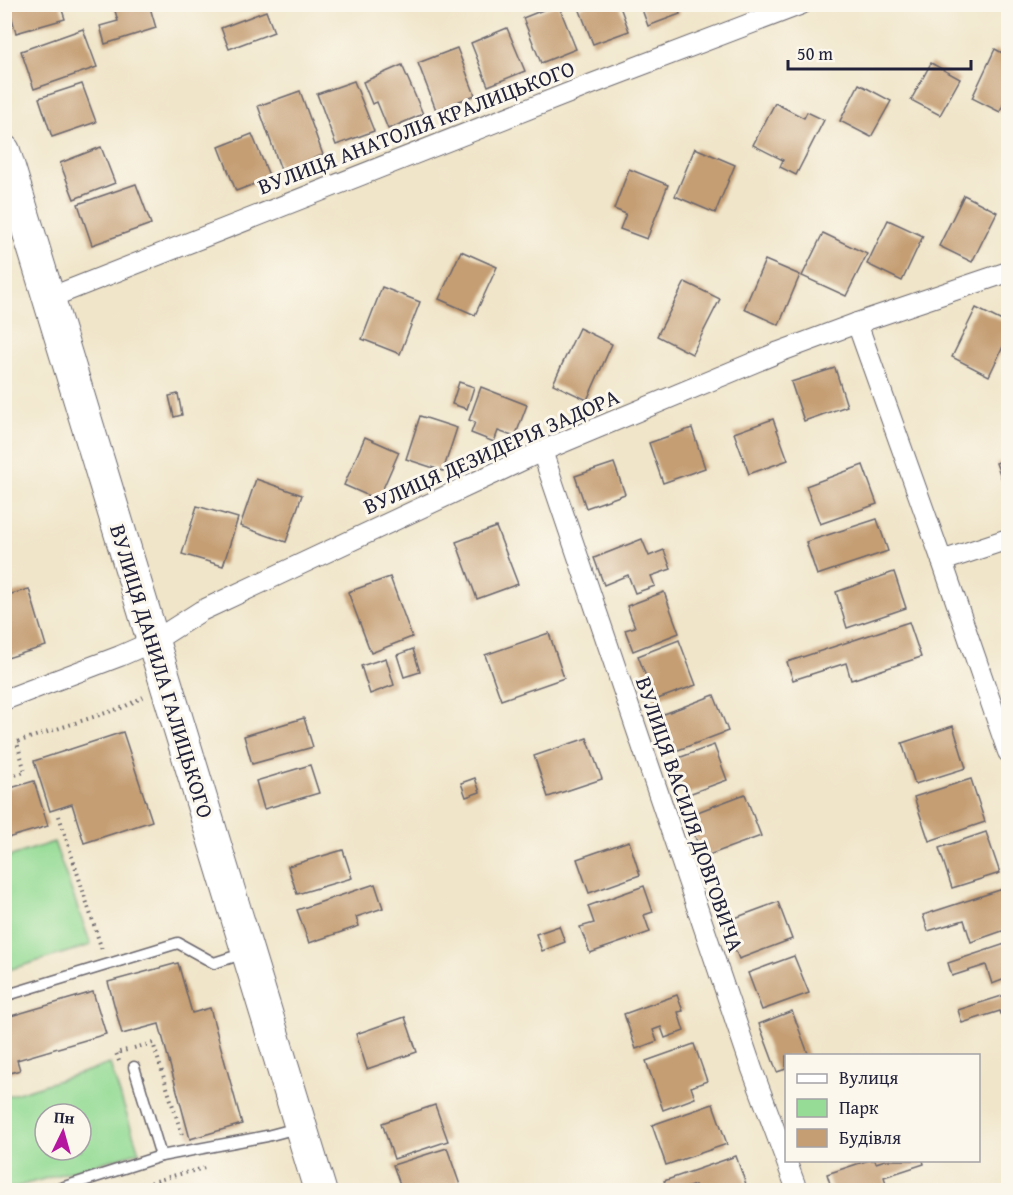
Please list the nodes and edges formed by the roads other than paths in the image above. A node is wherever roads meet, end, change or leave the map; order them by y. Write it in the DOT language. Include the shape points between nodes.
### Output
graph roads {
  1 [pos="802,4"];
  2 [pos="4,151"];
  3 [pos="1008,272"];
  4 [pos="49,298"];
  5 [pos="857,323"];
  6 [pos="542,451"];
  7 [pos="1008,539"];
  8 [pos="942,561"];
  9 [pos="154,641"];
  10 [pos="4,700"];
  11 [pos="1008,752"];
  12 [pos="247,952"];
  13 [pos="4,996"];
  14 [pos="134,1066"];
  15 [pos="301,1127"];
  16 [pos="161,1156"];
  17 [pos="785,1158"];
  18 [pos="786,1162"];
  19 [pos="55,1191"];
  20 [pos="320,1191"];
  21 [pos="797,1191"];
  1 -- 4 [label="street, ВУЛИЦЯ АНАТОЛІЯ КРАЛИЦЬКОГО"];
  2 -- 4 [label="main road, ВУЛИЦЯ ДАНИЛА ГАЛИЦЬКОГО"];
  3 -- 5 [label="street, ВУЛИЦЯ ДЕЗИДЕРІЯ ЗАДОРА"];
  4 -- 9 [label="main road, ВУЛИЦЯ ДАНИЛА ГАЛИЦЬКОГО"];
  5 -- 6 [label="street, ВУЛИЦЯ ДЕЗИДЕРІЯ ЗАДОРА"];
  5 -- 8 [label="street"];
  6 -- 9 [label="street, ВУЛИЦЯ ДЕЗИДЕРІЯ ЗАДОРА" via="201,611"];
  6 -- 17 [label="street, ВУЛИЦЯ ВАСИЛЯ ДОВГОВИЧА"];
  7 -- 8 [label="street"];
  8 -- 11 [label="street"];
  9 -- 10 [label="street, ВУЛИЦЯ ДЕЗИДЕРІЯ ЗАДОРА"];
  9 -- 12 [label="main road, ВУЛИЦЯ ДАНИЛА ГАЛИЦЬКОГО"];
  12 -- 13 [label="lane" via="214,963 178,943"];
  12 -- 15 [label="main road, ВУЛИЦЯ ДАНИЛА ГАЛИЦЬКОГО"];
  14 -- 16 [label="lane"];
  15 -- 16 [label="lane"];
  15 -- 20 [label="main road, ВУЛИЦЯ ДАНИЛА ГАЛИЦЬКОГО"];
  16 -- 19 [label="lane"];
  18 -- 21 [label="street, ВУЛИЦЯ ВАСИЛЯ ДОВГОВИЧА"];
}
